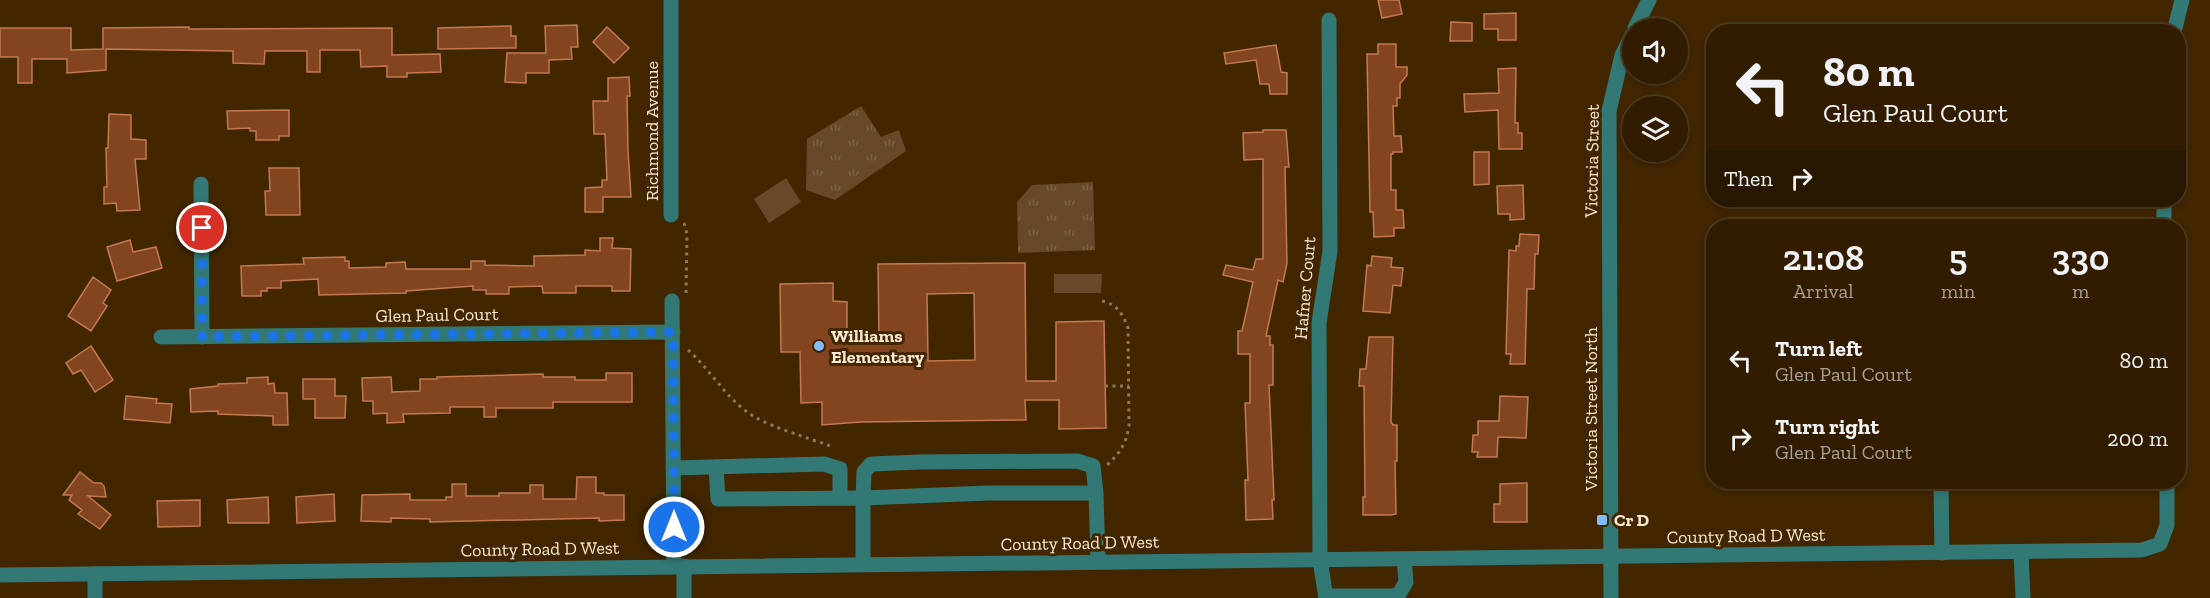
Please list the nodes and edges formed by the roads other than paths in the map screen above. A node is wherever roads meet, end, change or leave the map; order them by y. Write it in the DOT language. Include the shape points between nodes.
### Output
graph roads {
  1 [pos="671,0"];
  2 [pos="1649,0"];
  3 [pos="2182,0"];
  4 [pos="1640,18"];
  5 [pos="1329,20"];
  6 [pos="2176,24"];
  7 [pos="1622,55"];
  8 [pos="201,184"];
  9 [pos="671,214"];
  10 [pos="1610,292"];
  11 [pos="679,298"];
  12 [pos="161,337"];
  13 [pos="202,337"];
  14 [pos="673,338"];
  15 [pos="716,467"];
  16 [pos="673,468"];
  17 [pos="1941,489"];
  18 [pos="2167,489"];
  19 [pos="1096,493"];
  20 [pos="840,498"];
  21 [pos="863,498"];
  22 [pos="1942,553"];
  23 [pos="2021,553"];
  24 [pos="1611,557"];
  25 [pos="1404,559"];
  26 [pos="1320,560"];
  27 [pos="1098,562"];
  28 [pos="863,564"];
  29 [pos="679,566"];
  30 [pos="95,574"];
  31 [pos="0,575"];
  32 [pos="1326,597"];
  33 [pos="95,598"];
  34 [pos="684,598"];
  35 [pos="1611,598"];
  36 [pos="2023,598"];
  1 -- 9 [label="street, Richmond Avenue"];
  2 -- 4 [label="street"];
  3 -- 6 [label="street"];
  5 -- 26 [label="street, Hafner Court" via="1330,251 1319,322"];
  7 -- 10 [label="street, Victoria Street" via="1609,111"];
  8 -- 13 [label="street"];
  10 -- 24 [label="street, Victoria Street North"];
  11 -- 14 [label="street"];
  12 -- 13 [label="street, Glen Paul Court"];
  13 -- 14 [label="street, Glen Paul Court"];
  14 -- 16 [label="street"];
  15 -- 16 [label="street"];
  15 -- 20 [label="street" via="824,464 840,469"];
  15 -- 20 [label="street" via="718,499"];
  16 -- 29 [label="street"];
  17 -- 22 [label="street"];
  18 -- 23 [label="street, County Road D West" via="2167,525 2160,544 2142,550"];
  19 -- 21 [label="street"];
  19 -- 21 [label="street" via="1093,466 1077,461 918,462 871,464 864,472"];
  19 -- 27 [label="street"];
  20 -- 21 [label="street"];
  21 -- 28 [label="street"];
  22 -- 23 [label="street, County Road D West"];
  22 -- 24 [label="street, County Road D West"];
  23 -- 36 [label="street"];
  24 -- 25 [label="street, County Road D West"];
  24 -- 35 [label="street, Victoria Street North"];
  25 -- 26 [label="street, County Road D West"];
  25 -- 32 [label="street" via="1406,582 1399,594"];
  26 -- 27 [label="street, County Road D West"];
  26 -- 32 [label="street, Hafner Court"];
  27 -- 28 [label="street, County Road D West"];
  28 -- 29 [label="street, County Road D West"];
  29 -- 30 [label="street, County Road D West"];
  29 -- 34 [label="street"];
  30 -- 31 [label="street, County Road D West"];
  30 -- 33 [label="street"];
}
